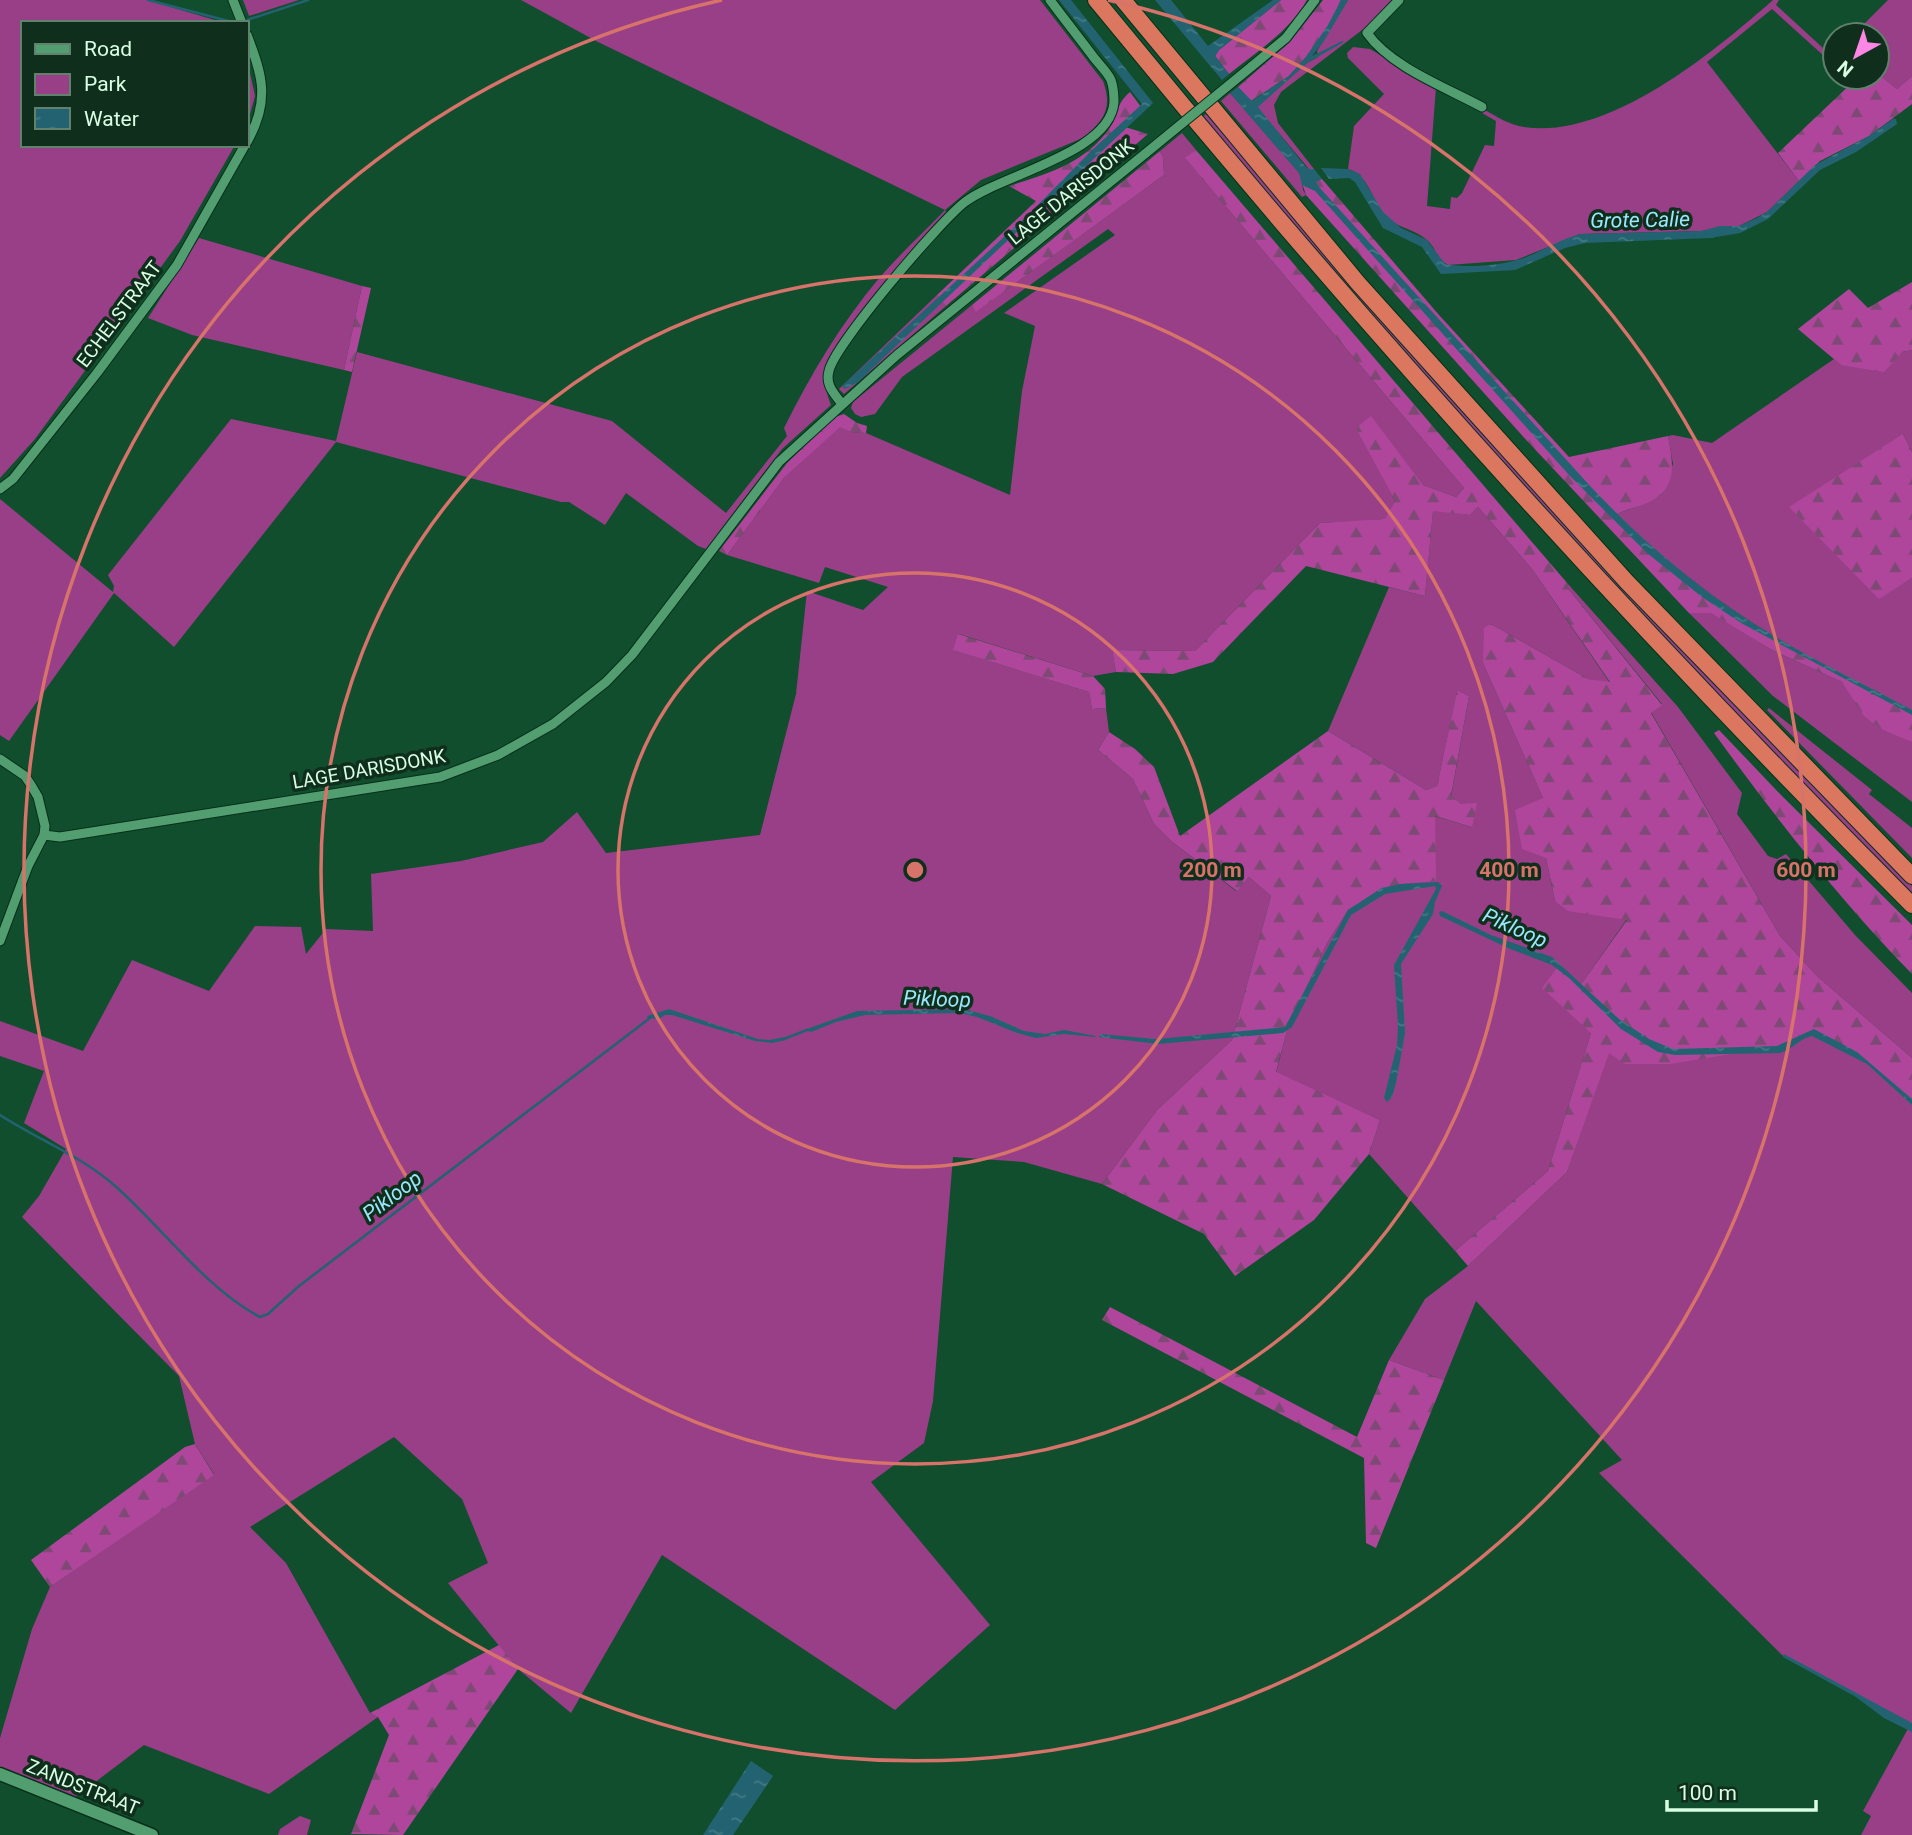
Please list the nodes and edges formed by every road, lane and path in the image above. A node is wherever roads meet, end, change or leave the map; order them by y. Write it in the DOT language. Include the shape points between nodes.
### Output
graph roads {
  1 [pos="233,0"];
  2 [pos="1050,0"];
  3 [pos="1096,0"];
  4 [pos="1123,0"];
  5 [pos="1315,0"];
  6 [pos="1399,0"];
  7 [pos="241,21"];
  8 [pos="248,38"];
  9 [pos="1482,107"];
  10 [pos="248,139"];
  11 [pos="244,147"];
  12 [pos="842,404"];
  13 [pos="0,489"];
  14 [pos="0,759"];
  15 [pos="44,835"];
  16 [pos="1912,876"];
  17 [pos="1912,905"];
  18 [pos="0,941"];
  19 [pos="0,1774"];
  20 [pos="152,1835"];
  1 -- 7 [label="street"];
  2 -- 12 [label="street, LAGE DARISDONK" via="1111,79 1114,103 1105,123 1065,155 987,188 946,218 836,354 828,372 829,387"];
  3 -- 17 [label="highway" via="1413,376 1616,600"];
  4 -- 16 [label="highway" via="1358,283 1618,572"];
  5 -- 12 [label="street, LAGE DARISDONK, bridge" via="1286,38"];
  6 -- 9 [label="street" via="1367,33 1373,41 1394,60"];
  8 -- 10 [label="street, ECHELSTRAAT" via="260,69 261,110"];
  11 -- 13 [label="street, ECHELSTRAAT" via="177,265 97,373 13,479"];
  12 -- 15 [label="street, LAGE DARISDONK" via="779,461 632,655 553,724 516,746 440,777 60,837"];
  14 -- 15 [label="street" via="31,785 42,811"];
  15 -- 18 [label="street"];
  19 -- 20 [label="street, ZANDSTRAAT"];
}
